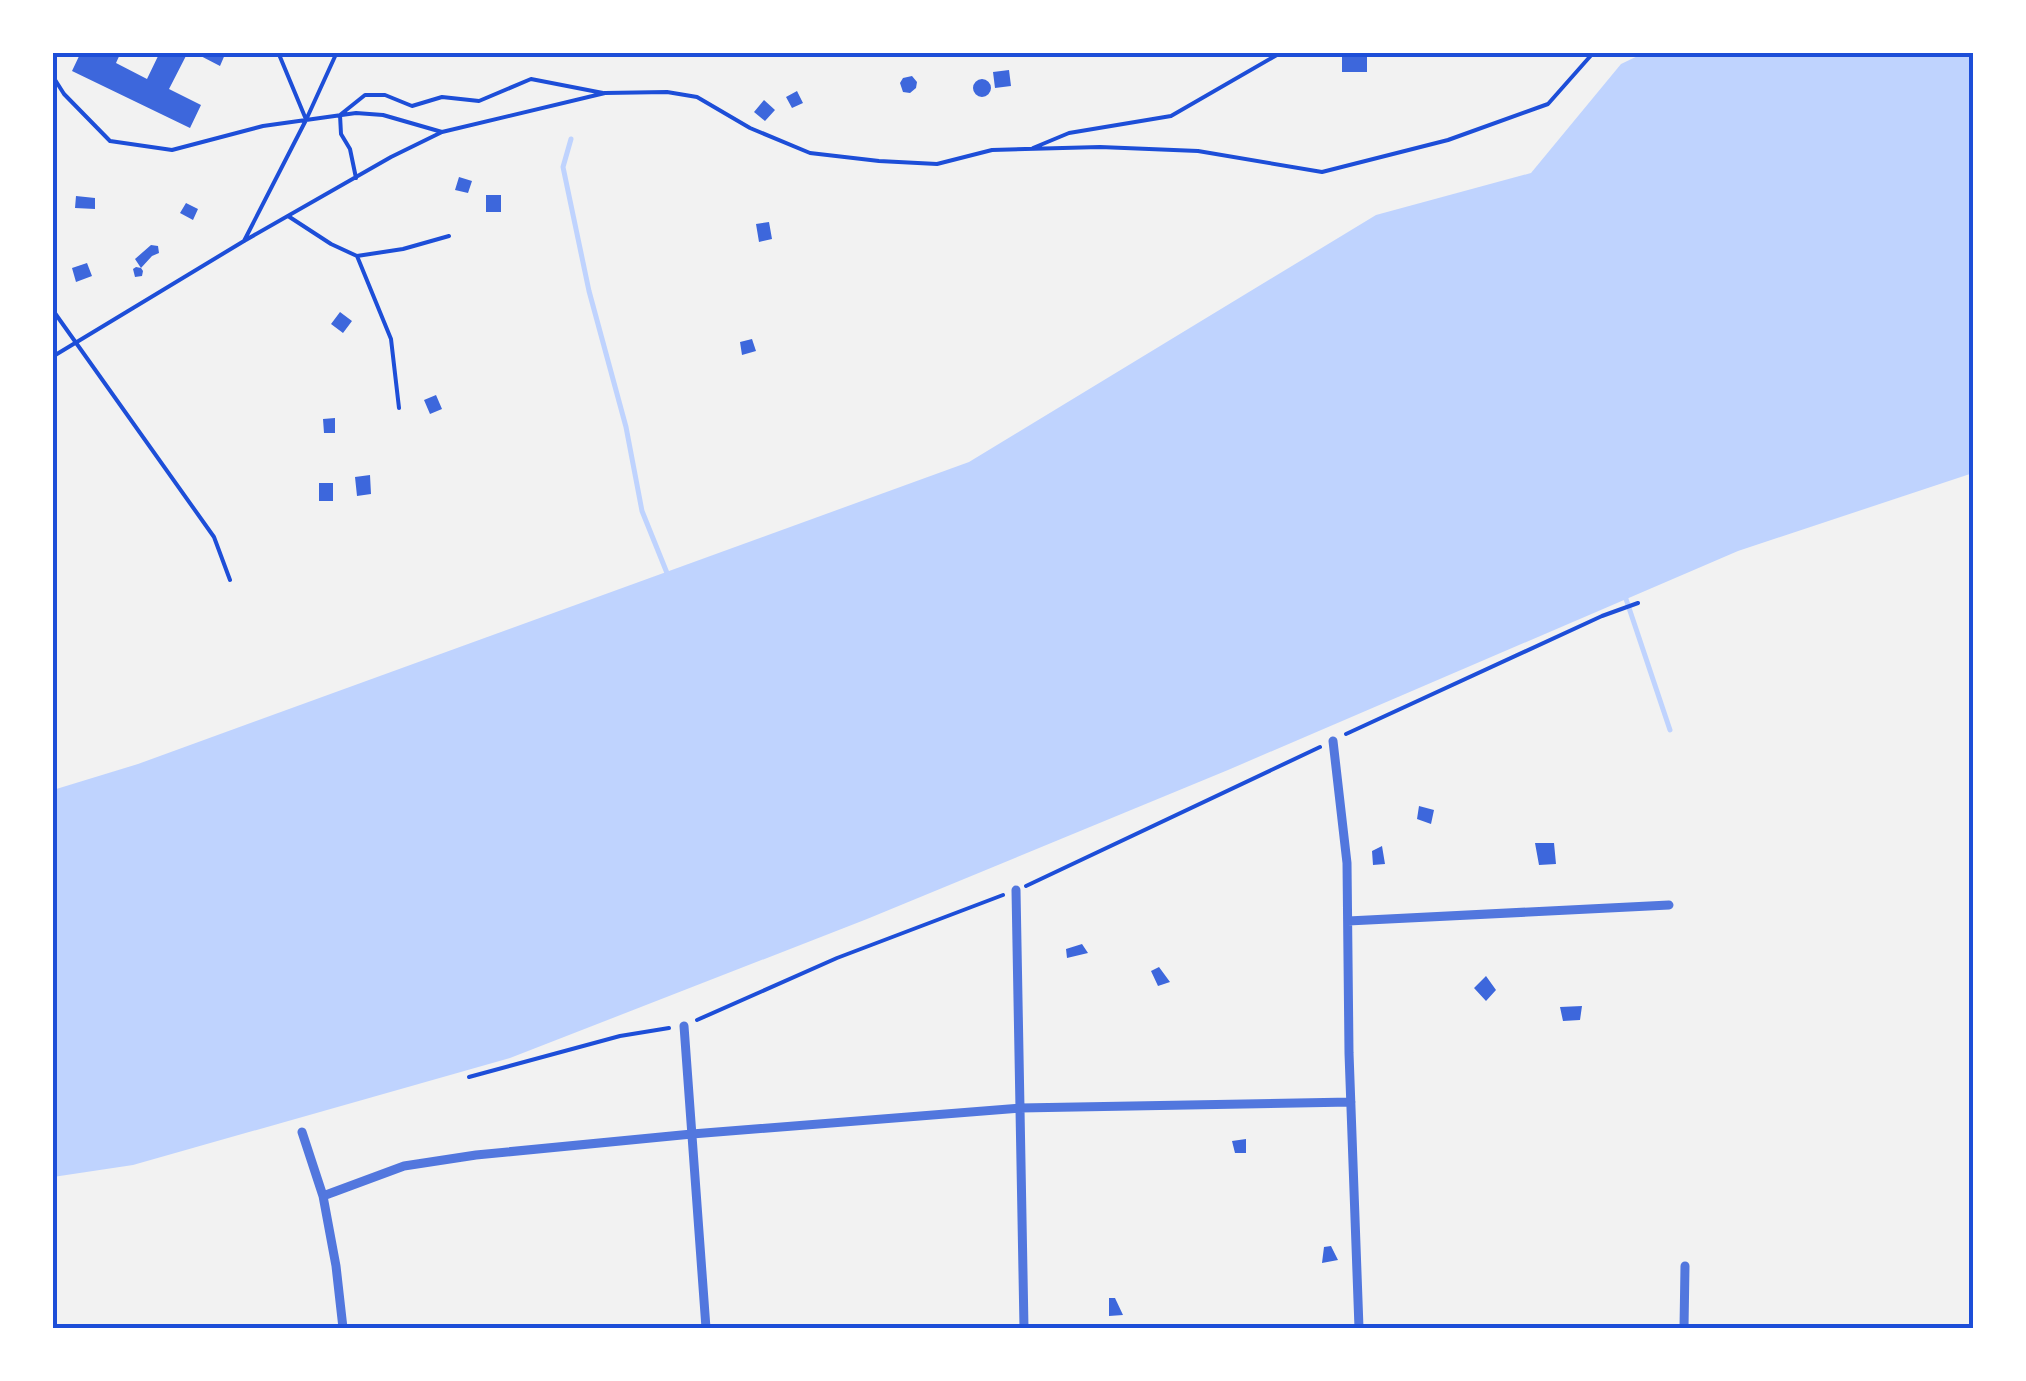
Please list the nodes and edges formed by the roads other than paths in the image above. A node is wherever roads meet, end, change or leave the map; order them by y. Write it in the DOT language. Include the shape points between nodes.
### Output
graph roads {
  1 [pos="1333,741"];
  2 [pos="1016,890"];
  3 [pos="1669,905"];
  4 [pos="1348,921"];
  5 [pos="684,1026"];
  6 [pos="1351,1102"];
  7 [pos="1020,1108"];
  8 [pos="302,1132"];
  9 [pos="692,1134"];
  10 [pos="323,1196"];
  11 [pos="1684,1266"];
  12 [pos="342,1328"];
  13 [pos="706,1328"];
  14 [pos="1011,1328"];
  15 [pos="1024,1328"];
  16 [pos="1359,1328"];
  17 [pos="1684,1328"];
  1 -- 4 [label="street"];
  2 -- 7 [label="street"];
  3 -- 4 [label="street"];
  4 -- 6 [label="street"];
  5 -- 9 [label="street"];
  6 -- 7 [label="street"];
  6 -- 16 [label="street"];
  7 -- 9 [label="street"];
  7 -- 15 [label="street"];
  8 -- 10 [label="street"];
  9 -- 10 [label="street" via="404,1166"];
  9 -- 13 [label="street"];
  10 -- 12 [label="street"];
  11 -- 17 [label="street"];
  14 -- 15 [label="street"];
}
